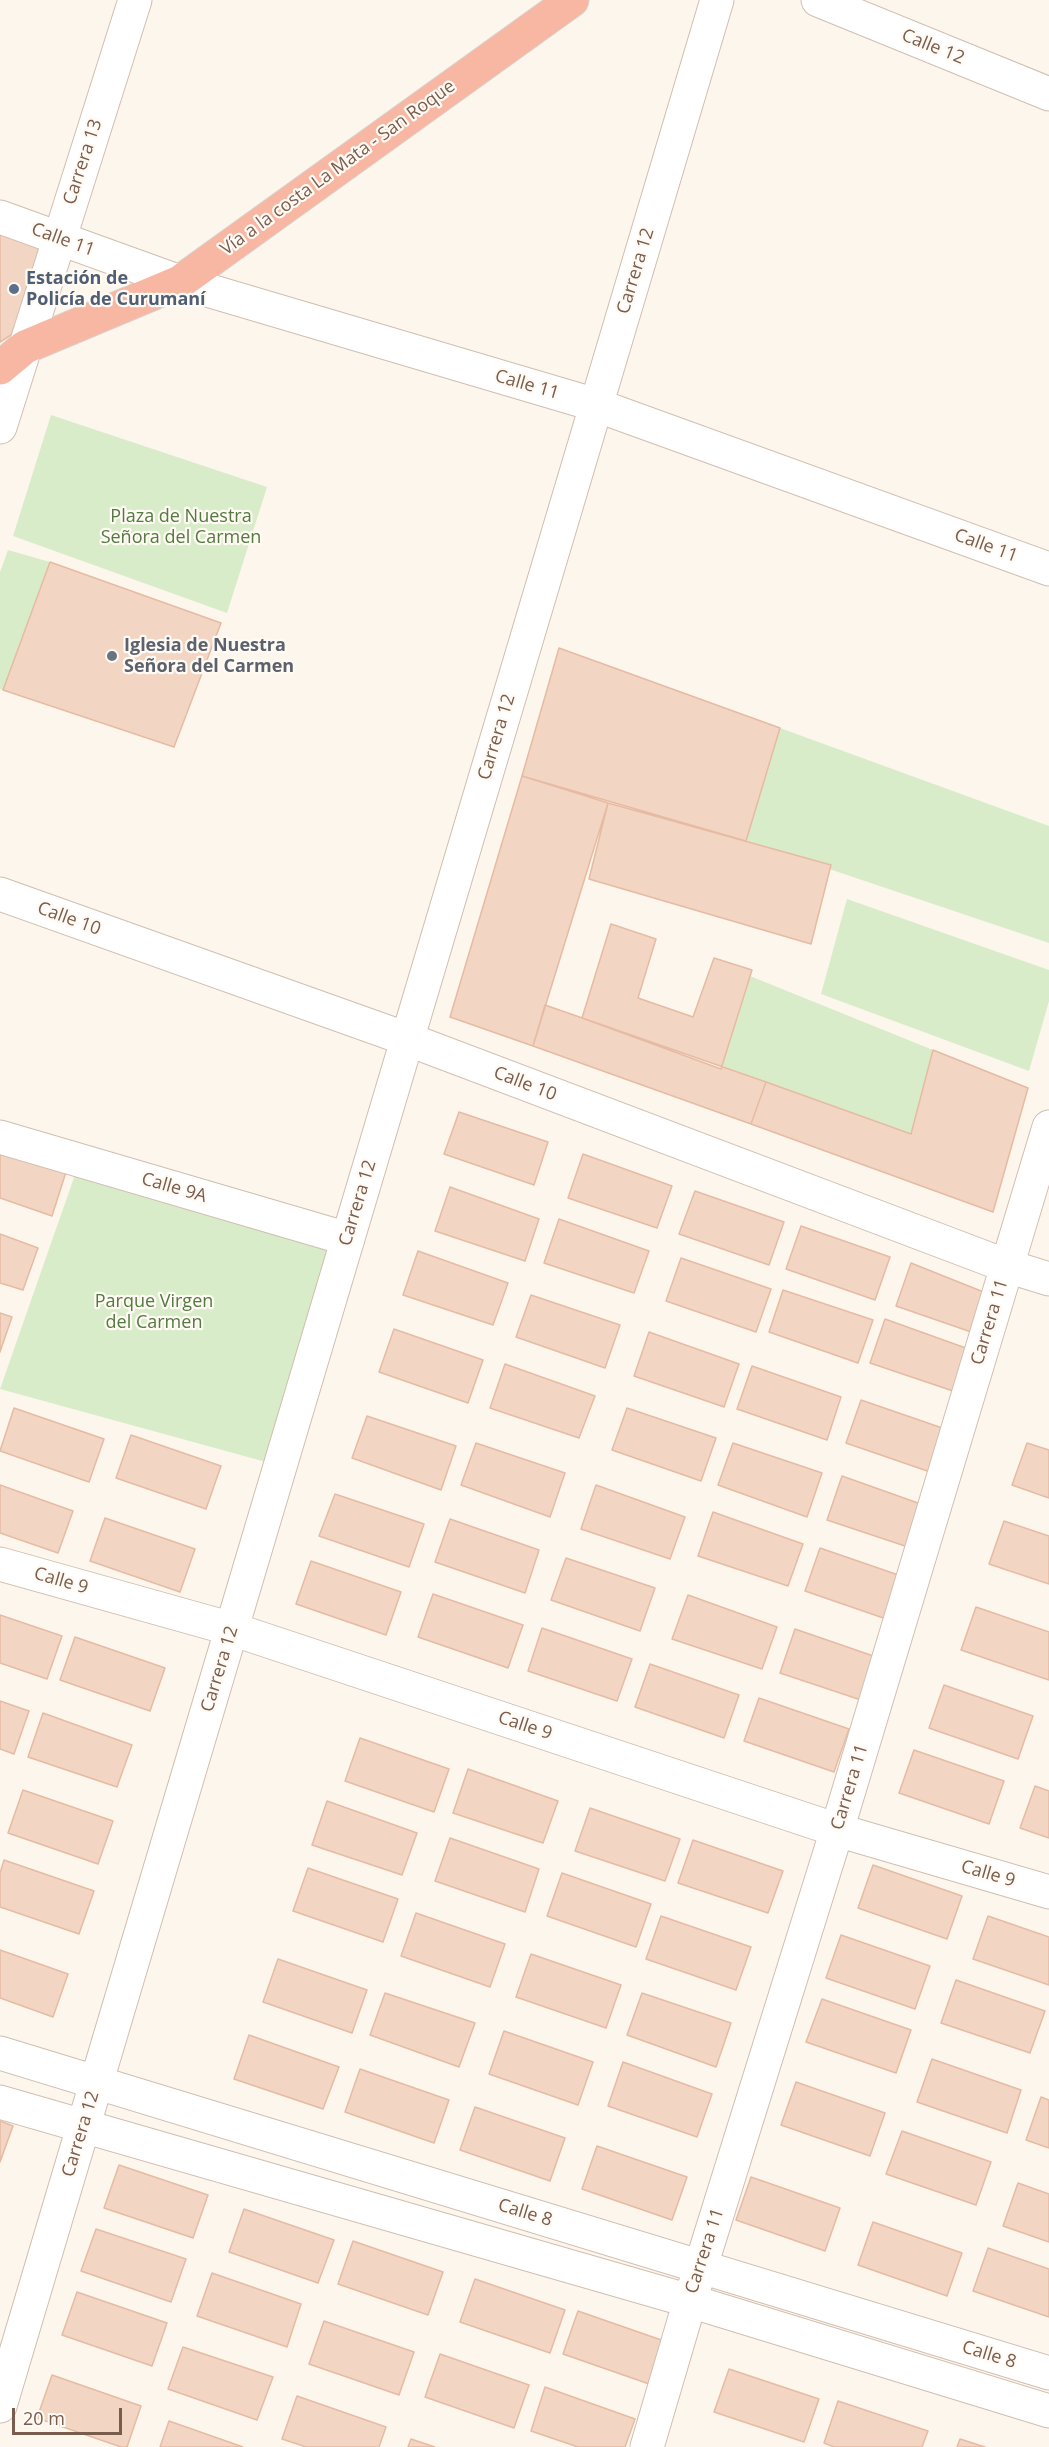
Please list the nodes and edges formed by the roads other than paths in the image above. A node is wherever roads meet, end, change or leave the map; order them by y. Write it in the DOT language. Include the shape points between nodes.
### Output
graph roads {
  1 [pos="135,0"];
  2 [pos="572,0"];
  3 [pos="717,0"];
  4 [pos="818,0"];
  5 [pos="1049,94"];
  6 [pos="0,217"];
  7 [pos="59,238"];
  8 [pos="180,282"];
  9 [pos="25,347"];
  10 [pos="0,368"];
  11 [pos="596,405"];
  12 [pos="0,427"];
  13 [pos="1049,569"];
  14 [pos="0,894"];
  15 [pos="407,1039"];
  16 [pos="1049,1126"];
  17 [pos="0,1137"];
  18 [pos="348,1239"];
  19 [pos="1007,1266"];
  20 [pos="1049,1279"];
  21 [pos="0,1564"];
  22 [pos="232,1629"];
  23 [pos="837,1830"];
  24 [pos="1049,1892"];
  25 [pos="0,2053"];
  26 [pos="96,2083"];
  27 [pos="0,2102"];
  28 [pos="83,2125"];
  29 [pos="701,2266"];
  30 [pos="690,2301"];
  31 [pos="1049,2373"];
  32 [pos="0,2406"];
  33 [pos="1049,2411"];
  34 [pos="647,2447"];
  1 -- 7 [label="street, Carrera 13"];
  2 -- 8 [label="highway, Vía a la costa La Mata - San Roque"];
  3 -- 11 [label="street, Carrera 12"];
  4 -- 5 [label="street, Calle 12"];
  6 -- 7 [label="street, Calle 11"];
  7 -- 8 [label="street, Calle 11"];
  7 -- 9 [label="street, Carrera 13"];
  8 -- 9 [label="highway, Vía a la costa La Mata - San Roque"];
  8 -- 11 [label="street, Calle 11"];
  9 -- 10 [label="highway, Vía a la costa La Mata - San Roque"];
  9 -- 12 [label="street, Carrera 13"];
  11 -- 13 [label="street, Calle 11"];
  11 -- 15 [label="street, Carrera 12"];
  14 -- 15 [label="street, Calle 10"];
  15 -- 18 [label="street, Carrera 12"];
  15 -- 19 [label="street, Calle 10"];
  16 -- 19 [label="street, Carrera 11"];
  17 -- 18 [label="street, Calle 9A"];
  18 -- 22 [label="street, Carrera 12"];
  19 -- 20 [label="street, Calle 10"];
  19 -- 23 [label="street, Carrera 11"];
  21 -- 22 [label="street, Calle 9"];
  22 -- 23 [label="street, Calle 9"];
  22 -- 26 [label="street, Carrera 12"];
  23 -- 24 [label="street, Calle 9"];
  23 -- 29 [label="street, Carrera 11"];
  25 -- 26 [label="street, Calle 8"];
  26 -- 28 [label="street, Carrera 12"];
  26 -- 29 [label="street, Calle 8"];
  27 -- 28 [label="street, Calle 8"];
  28 -- 30 [label="street, Calle 8"];
  28 -- 32 [label="street, Carrera 12"];
  29 -- 30 [label="street, Carrera 11"];
  29 -- 31 [label="street, Calle 8"];
  30 -- 33 [label="street, Calle 8"];
  30 -- 34 [label="street, Carrera 11"];
}
